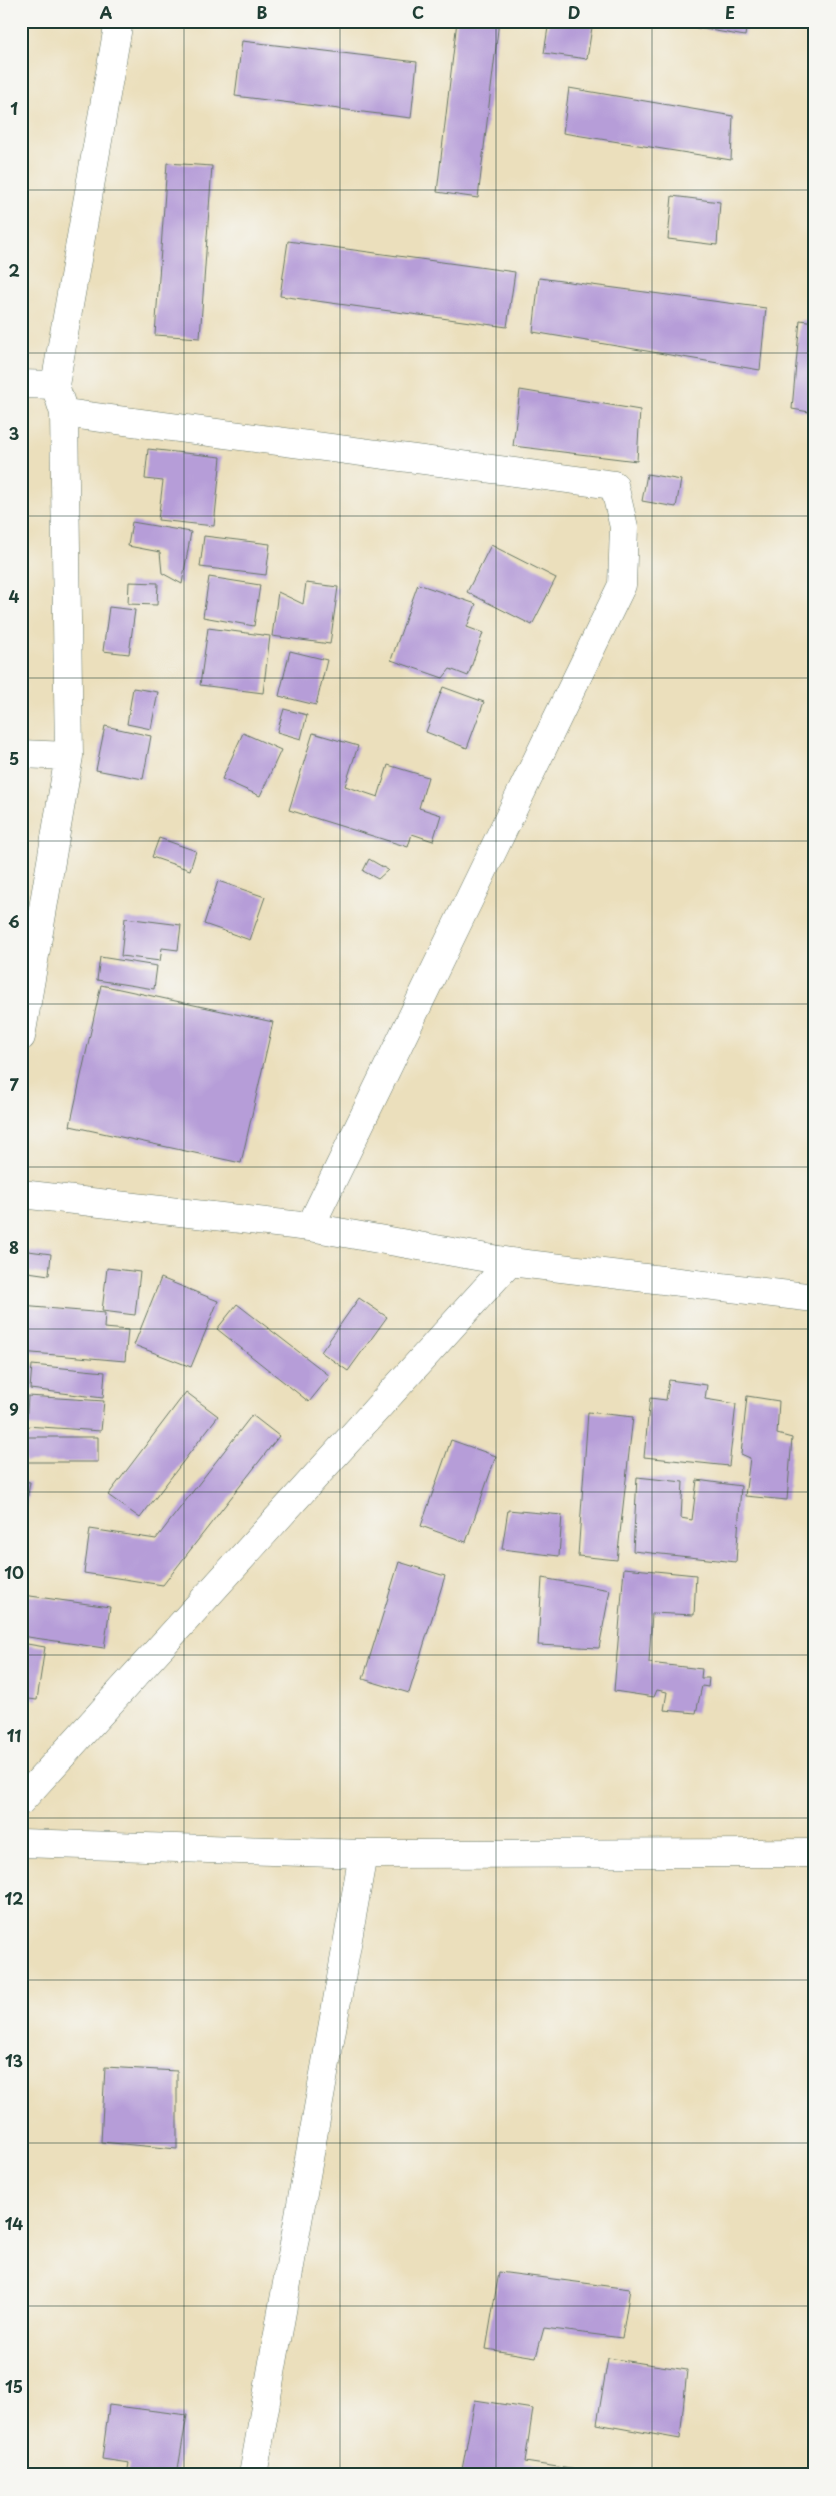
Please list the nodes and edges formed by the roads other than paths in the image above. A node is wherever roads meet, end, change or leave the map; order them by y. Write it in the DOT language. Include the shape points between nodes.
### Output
graph roads {
  1 [pos="119,21"];
  2 [pos="21,384"];
  3 [pos="55,385"];
  4 [pos="64,413"];
  5 [pos="21,754"];
  6 [pos="69,756"];
  7 [pos="21,1037"];
  8 [pos="21,1194"];
  9 [pos="310,1227"];
  10 [pos="510,1262"];
  11 [pos="815,1298"];
  12 [pos="21,1801"];
  13 [pos="21,1843"];
  14 [pos="815,1853"];
  15 [pos="363,1854"];
  16 [pos="253,2475"];
  1 -- 3 [label="street"];
  2 -- 3 [label="street"];
  3 -- 4 [label="street"];
  4 -- 6 [label="street"];
  4 -- 9 [label="street" via="614,485 624,527 622,585"];
  5 -- 6 [label="street"];
  6 -- 7 [label="street"];
  8 -- 9 [label="street"];
  9 -- 10 [label="street"];
  10 -- 11 [label="street"];
  10 -- 12 [label="street"];
  13 -- 15 [label="street"];
  14 -- 15 [label="street"];
  15 -- 16 [label="street"];
}
